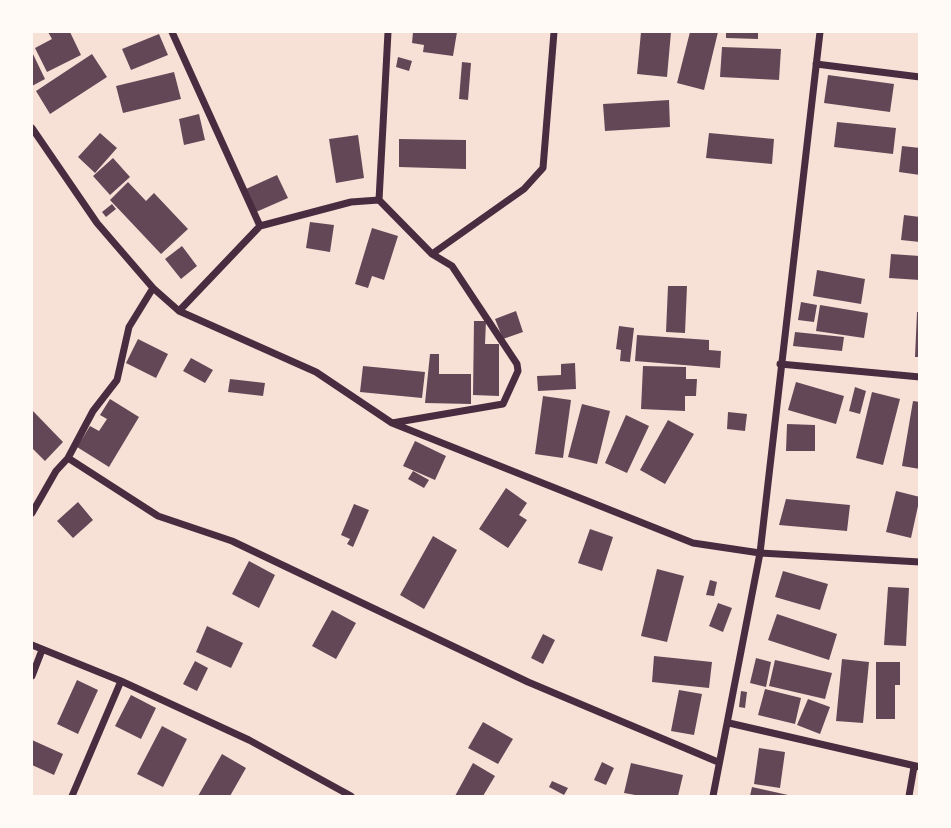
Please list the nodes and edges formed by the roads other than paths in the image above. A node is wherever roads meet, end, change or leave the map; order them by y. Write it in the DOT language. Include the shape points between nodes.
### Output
graph roads {
  1 [pos="172,32"];
  2 [pos="388,32"];
  3 [pos="554,32"];
  4 [pos="820,32"];
  5 [pos="816,64"];
  6 [pos="919,77"];
  7 [pos="32,128"];
  8 [pos="379,200"];
  9 [pos="260,226"];
  10 [pos="432,254"];
  11 [pos="153,288"];
  12 [pos="179,311"];
  13 [pos="780,364"];
  14 [pos="919,377"];
  15 [pos="392,423"];
  16 [pos="68,458"];
  17 [pos="32,513"];
  18 [pos="760,553"];
  19 [pos="919,562"];
  20 [pos="32,645"];
  21 [pos="43,650"];
  22 [pos="32,676"];
  23 [pos="121,681"];
  24 [pos="729,723"];
  25 [pos="718,762"];
  26 [pos="916,767"];
  27 [pos="72,796"];
  28 [pos="351,796"];
  29 [pos="713,796"];
  30 [pos="909,796"];
  1 -- 9 [label="street"];
  2 -- 8 [label="street"];
  3 -- 10 [label="street" via="543,168 524,189"];
  4 -- 5 [label="street"];
  5 -- 6 [label="street"];
  5 -- 13 [label="street"];
  7 -- 11 [label="street" via="97,223"];
  8 -- 9 [label="street" via="351,202"];
  8 -- 10 [label="street"];
  9 -- 12 [label="street"];
  10 -- 15 [label="street" via="452,266 518,371 503,404"];
  11 -- 12 [label="street"];
  11 -- 16 [label="street" via="130,327 117,380 93,411"];
  12 -- 15 [label="street" via="316,372"];
  13 -- 14 [label="street"];
  13 -- 18 [label="street"];
  15 -- 18 [label="street" via="693,543"];
  16 -- 17 [label="street"];
  16 -- 25 [label="street" via="158,516 232,541 528,682"];
  18 -- 19 [label="street"];
  18 -- 24 [label="street"];
  20 -- 21 [label="street"];
  21 -- 22 [label="street"];
  21 -- 23 [label="street"];
  23 -- 27 [label="street"];
  23 -- 28 [label="street" via="249,740"];
  24 -- 25 [label="street"];
  24 -- 26 [label="street"];
  25 -- 29 [label="street"];
  26 -- 30 [label="street"];
}
